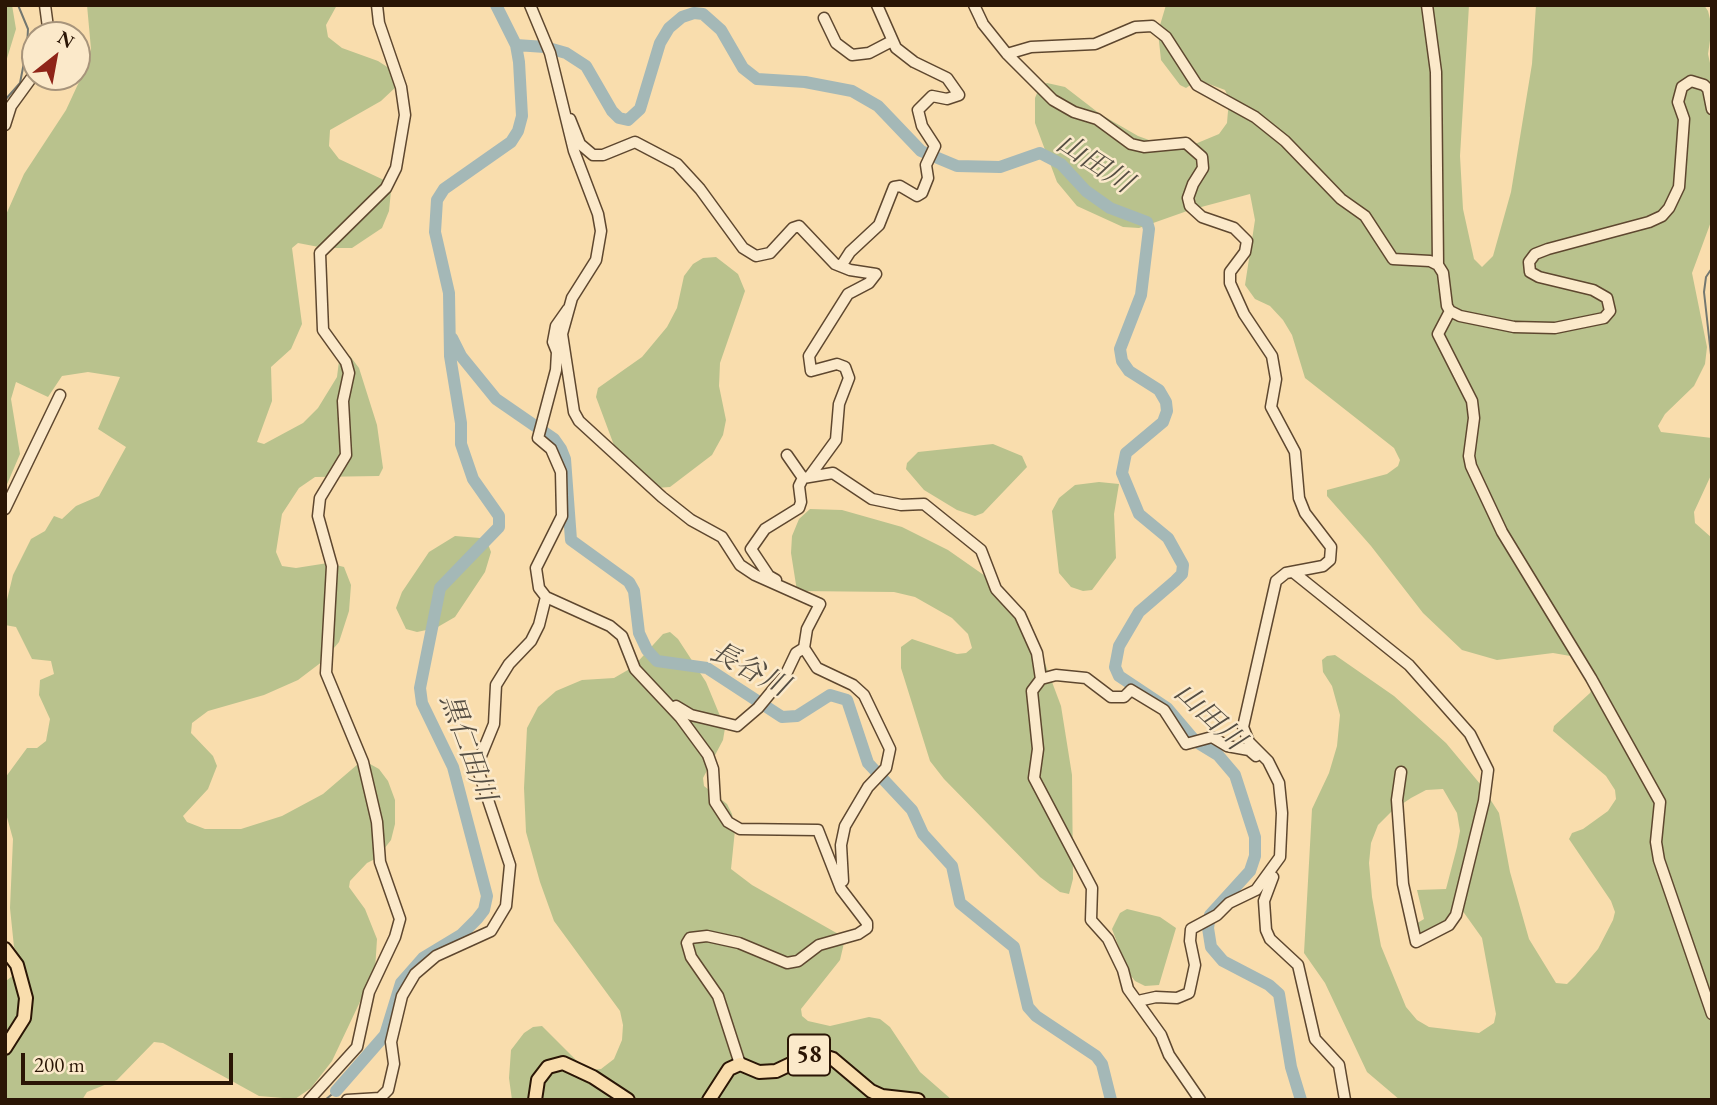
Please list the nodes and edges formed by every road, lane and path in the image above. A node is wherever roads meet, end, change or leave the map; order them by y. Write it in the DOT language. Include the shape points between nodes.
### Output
graph roads {
  1 [pos="377,5"];
  2 [pos="530,5"];
  3 [pos="877,5"];
  4 [pos="974,5"];
  5 [pos="1427,5"];
  6 [pos="824,18"];
  7 [pos="892,41"];
  8 [pos="1007,54"];
  9 [pos="22,91"];
  10 [pos="1712,109"];
  11 [pos="562,112"];
  12 [pos="5,125"];
  13 [pos="1438,265"];
  14 [pos="841,266"];
  15 [pos="568,309"];
  16 [pos="1450,311"];
  17 [pos="60,395"];
  18 [pos="787,455"];
  19 [pos="806,477"];
  20 [pos="5,509"];
  21 [pos="740,565"];
  22 [pos="1293,572"];
  23 [pos="769,576"];
  24 [pos="546,597"];
  25 [pos="810,597"];
  26 [pos="804,648"];
  27 [pos="1041,679"];
  28 [pos="660,697"];
  29 [pos="1268,761"];
  30 [pos="1401,772"];
  31 [pos="1275,867"];
  32 [pos="841,889"];
  33 [pos="5,949"];
  34 [pos="1138,1001"];
  35 [pos="1712,1014"];
  36 [pos="5,1048"];
  37 [pos="740,1064"];
  38 [pos="309,1100"];
  39 [pos="347,1100"];
  40 [pos="535,1100"];
  41 [pos="628,1100"];
  42 [pos="709,1100"];
  43 [pos="918,1100"];
  44 [pos="1200,1100"];
  45 [pos="1345,1100"];
  1 -- 38 [label="street" via="405,115 396,168 386,188 320,253 323,330 349,373 342,401 346,455 320,498 318,516 332,575 326,673 363,762 377,822 380,862 400,919 369,992 357,1047"];
  2 -- 11 [label="street" via="550,53"];
  3 -- 7 [label="street"];
  4 -- 8 [label="street"];
  5 -- 13 [label="street" via="1436,72"];
  6 -- 7 [label="street" via="836,43 852,55 869,53"];
  7 -- 14 [label="street" via="902,54 947,78 959,95 947,99 932,96 918,110 922,126 934,142 922,193 917,196 894,187 878,225"];
  8 -- 13 [label="street" via="1031,47 1095,44 1135,27 1152,26 1166,37 1197,85 1255,117 1284,141 1365,216 1394,259"];
  8 -- 22 [label="street" via="1053,100 1097,119 1131,144 1186,143 1202,157 1203,168 1188,198 1190,206 1202,217 1234,228 1247,241 1245,252 1230,272 1230,283 1272,356 1276,379 1271,407 1295,452 1299,498 1331,547 1330,560 1323,566"];
  9 -- 12 [label="street"];
  10 -- 16 [label="street" via="1704,85 1691,81 1682,87 1678,187 1662,216 1548,249 1529,262 1530,272 1607,298 1610,311 1604,318 1555,328 1514,327"];
  11 -- 14 [label="street" via="570,119 580,144 593,155 635,142 677,164 750,253 770,253 799,226"];
  11 -- 15 [label="street" via="601,231 596,260"];
  13 -- 16 [label="street"];
  14 -- 19 [label="street" via="876,274 842,301 809,356 811,371 837,364 845,367 849,377 839,404 836,440"];
  15 -- 21 [label="street" via="563,348 579,421 662,497 722,537"];
  15 -- 24 [label="street" via="556,326 556,370 538,438 556,457 561,472 562,516 536,568 539,588"];
  16 -- 35 [label="street" via="1438,334 1472,401 1471,466 1502,532 1660,802 1659,860"];
  17 -- 20 [label="street"];
  18 -- 19 [label="street"];
  19 -- 23 [label="street" via="799,486 799,508 765,529 751,549"];
  19 -- 27 [label="street" via="833,473 872,499 924,504 981,550 996,589 1023,622 1037,653"];
  21 -- 23 [label="street"];
  21 -- 25 [label="street"];
  22 -- 29 [label="street" via="1280,576 1272,588 1243,727 1249,742"];
  22 -- 30 [label="street" via="1409,666 1470,734 1488,769 1485,801 1455,915 1449,925 1416,942 1403,884 1397,800"];
  23 -- 25 [label="street"];
  24 -- 28 [label="street" via="617,631 635,669"];
  24 -- 39 [label="street" via="531,640 496,685 494,724 478,764 510,865 506,906 491,930 436,956 415,974 402,996 391,1042 394,1064 388,1090 380,1098"];
  25 -- 26 [label="street" via="820,606 807,629"];
  26 -- 28 [label="street" via="761,705 732,727 691,715"];
  26 -- 32 [label="street" via="821,671 859,689 890,748 889,761 845,826"];
  27 -- 29 [label="street" via="1080,675 1111,697 1124,697 1131,690 1164,710 1186,744 1212,737"];
  27 -- 34 [label="street" via="1032,691 1038,749 1034,778 1092,888 1091,920 1108,939 1128,989"];
  28 -- 32 [label="street" via="708,755 715,802 728,822 740,829 818,830"];
  29 -- 31 [label="street" via="1282,802 1280,857"];
  31 -- 34 [label="street" via="1256,890 1194,926 1190,932 1195,965 1189,993"];
  31 -- 45 [label="street" via="1264,901 1266,930 1298,965 1315,1039 1339,1065"];
  32 -- 37 [label="street" via="867,929 819,945 798,961 787,963 739,943 707,936 690,938 687,943 691,957 718,996"];
  33 -- 36 [label="main road" via="17,965 26,998 24,1018"];
  34 -- 44 [label="street"];
  37 -- 42 [label="main road" via="729,1069"];
  37 -- 43 [label="main road, 58" via="759,1072 776,1071 814,1053 825,1054 882,1097"];
  40 -- 41 [label="main road" via="538,1080 548,1067 563,1063"];
}
